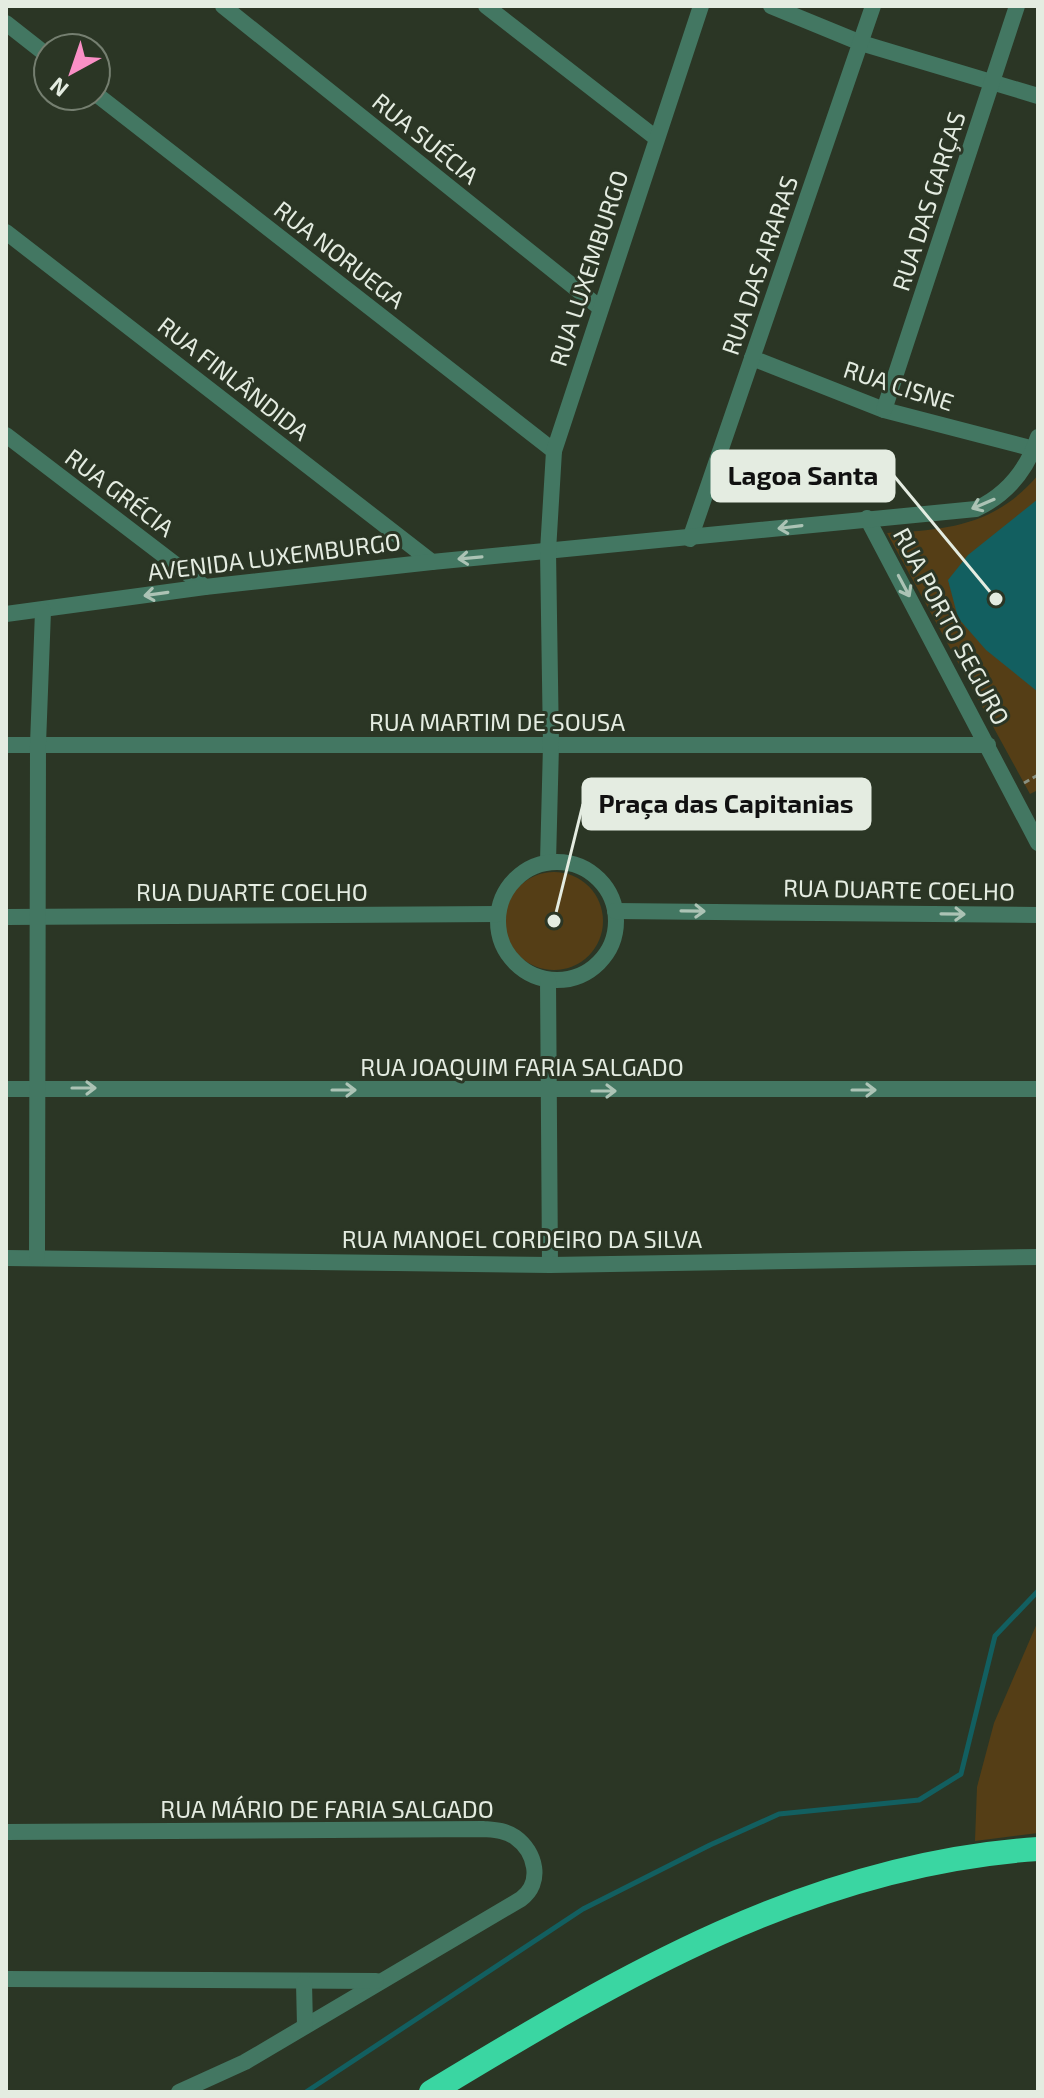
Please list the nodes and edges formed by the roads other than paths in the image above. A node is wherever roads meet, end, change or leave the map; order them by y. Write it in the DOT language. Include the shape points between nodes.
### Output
graph roads {
  1 [pos="223,6"];
  2 [pos="486,6"];
  3 [pos="701,6"];
  4 [pos="771,6"];
  5 [pos="873,6"];
  6 [pos="1017,6"];
  7 [pos="6,23"];
  8 [pos="32,43"];
  9 [pos="861,43"];
  10 [pos="993,80"];
  11 [pos="1038,96"];
  12 [pos="112,106"];
  13 [pos="656,138"];
  14 [pos="6,232"];
  15 [pos="599,307"];
  16 [pos="752,358"];
  17 [pos="884,410"];
  18 [pos="6,435"];
  19 [pos="1036,443"];
  20 [pos="554,451"];
  21 [pos="867,518"];
  22 [pos="690,539"];
  23 [pos="548,551"];
  24 [pos="432,562"];
  25 [pos="205,587"];
  26 [pos="43,611"];
  27 [pos="6,614"];
  28 [pos="38,744"];
  29 [pos="6,745"];
  30 [pos="551,745"];
  31 [pos="988,745"];
  32 [pos="1038,843"];
  33 [pos="548,862"];
  34 [pos="615,911"];
  35 [pos="498,914"];
  36 [pos="1038,915"];
  37 [pos="40,916"];
  38 [pos="6,917"];
  39 [pos="548,980"];
  40 [pos="38,1088"];
  41 [pos="6,1089"];
  42 [pos="1038,1089"];
  43 [pos="550,1091"];
  44 [pos="1038,1257"];
  45 [pos="6,1258"];
  46 [pos="37,1258"];
  47 [pos="550,1265"];
  48 [pos="6,1832"];
  49 [pos="1038,1849"];
  50 [pos="6,1979"];
  51 [pos="378,1981"];
  52 [pos="304,1983"];
  53 [pos="305,2026"];
  54 [pos="179,2092"];
  55 [pos="431,2092"];
  1 -- 15 [label="street, RUA SUÉCIA"];
  2 -- 13 [label="street"];
  3 -- 13 [label="street, RUA LUXEMBURGO"];
  4 -- 9 [label="street"];
  5 -- 9 [label="street, RUA DAS ARARAS"];
  6 -- 10 [label="street, RUA DAS GARÇAS"];
  7 -- 8 [label="street"];
  9 -- 10 [label="street"];
  9 -- 16 [label="street, RUA DAS ARARAS"];
  10 -- 11 [label="street"];
  10 -- 17 [label="street, RUA DAS GARÇAS"];
  12 -- 20 [label="street, RUA NORUEGA"];
  13 -- 15 [label="street, RUA LUXEMBURGO"];
  14 -- 24 [label="street, RUA FINLÂNDIDA"];
  15 -- 20 [label="street, RUA LUXEMBURGO"];
  16 -- 17 [label="street, RUA CISNE"];
  16 -- 22 [label="street, RUA DAS ARARAS"];
  17 -- 19 [label="street, RUA CISNE"];
  18 -- 25 [label="street, RUA GRÉCIA"];
  19 -- 21 [label="street, AVENIDA LUXEMBURGO, one-way" via="1010,487 976,509"];
  20 -- 23 [label="street, RUA LUXEMBURGO"];
  21 -- 22 [label="street, AVENIDA LUXEMBURGO, one-way"];
  21 -- 31 [label="street, RUA PORTO SEGURO, one-way"];
  22 -- 23 [label="street, AVENIDA LUXEMBURGO"];
  23 -- 24 [label="street, AVENIDA LUXEMBURGO, one-way"];
  23 -- 30 [label="street, RUA LUXEMBURGO"];
  24 -- 25 [label="street, AVENIDA LUXEMBURGO"];
  25 -- 26 [label="street, AVENIDA LUXEMBURGO, one-way"];
  26 -- 27 [label="street, AVENIDA LUXEMBURGO"];
  26 -- 28 [label="street"];
  28 -- 29 [label="street, RUA MARTIM DE SOUSA"];
  28 -- 30 [label="street, RUA MARTIM DE SOUSA"];
  28 -- 37 [label="street"];
  30 -- 31 [label="street, RUA MARTIM DE SOUSA"];
  30 -- 33 [label="street, RUA LUXEMBURGO"];
  31 -- 32 [label="street, RUA PORTO SEGURO"];
  33 -- 34 [label="street" via="574,864 597,877"];
  33 -- 35 [label="street" via="514,879"];
  34 -- 36 [label="street, RUA DUARTE COELHO, one-way"];
  34 -- 39 [label="street" via="615,933 607,954 591,970 571,979"];
  35 -- 37 [label="street, RUA DUARTE COELHO"];
  35 -- 39 [label="street" via="499,936 510,957 527,972"];
  37 -- 38 [label="street, RUA DUARTE COELHO"];
  37 -- 40 [label="street"];
  39 -- 43 [label="street"];
  40 -- 41 [label="street, RUA JOAQUIM FARIA SALGADO"];
  40 -- 43 [label="street, RUA JOAQUIM FARIA SALGADO, one-way"];
  40 -- 46 [label="street"];
  43 -- 42 [label="street, RUA JOAQUIM FARIA SALGADO, one-way"];
  43 -- 47 [label="street"];
  44 -- 47 [label="street, RUA MANOEL CORDEIRO DA SILVA"];
  45 -- 46 [label="street, RUA MANOEL CORDEIRO DA SILVA"];
  46 -- 47 [label="street, RUA MANOEL CORDEIRO DA SILVA"];
  48 -- 51 [label="street, RUA MÁRIO DE FARIA SALGADO" via="483,1829 502,1831 525,1847 535,1871 529,1893"];
  49 -- 55 [label="highway" via="907,1870 804,1897 710,1934 573,2006"];
  50 -- 52 [label="street"];
  51 -- 52 [label="street"];
  51 -- 53 [label="street, RUA MÁRIO DE FARIA SALGADO"];
  52 -- 53 [label="street"];
  53 -- 54 [label="street, RUA MÁRIO DE FARIA SALGADO" via="245,2062"];
}
